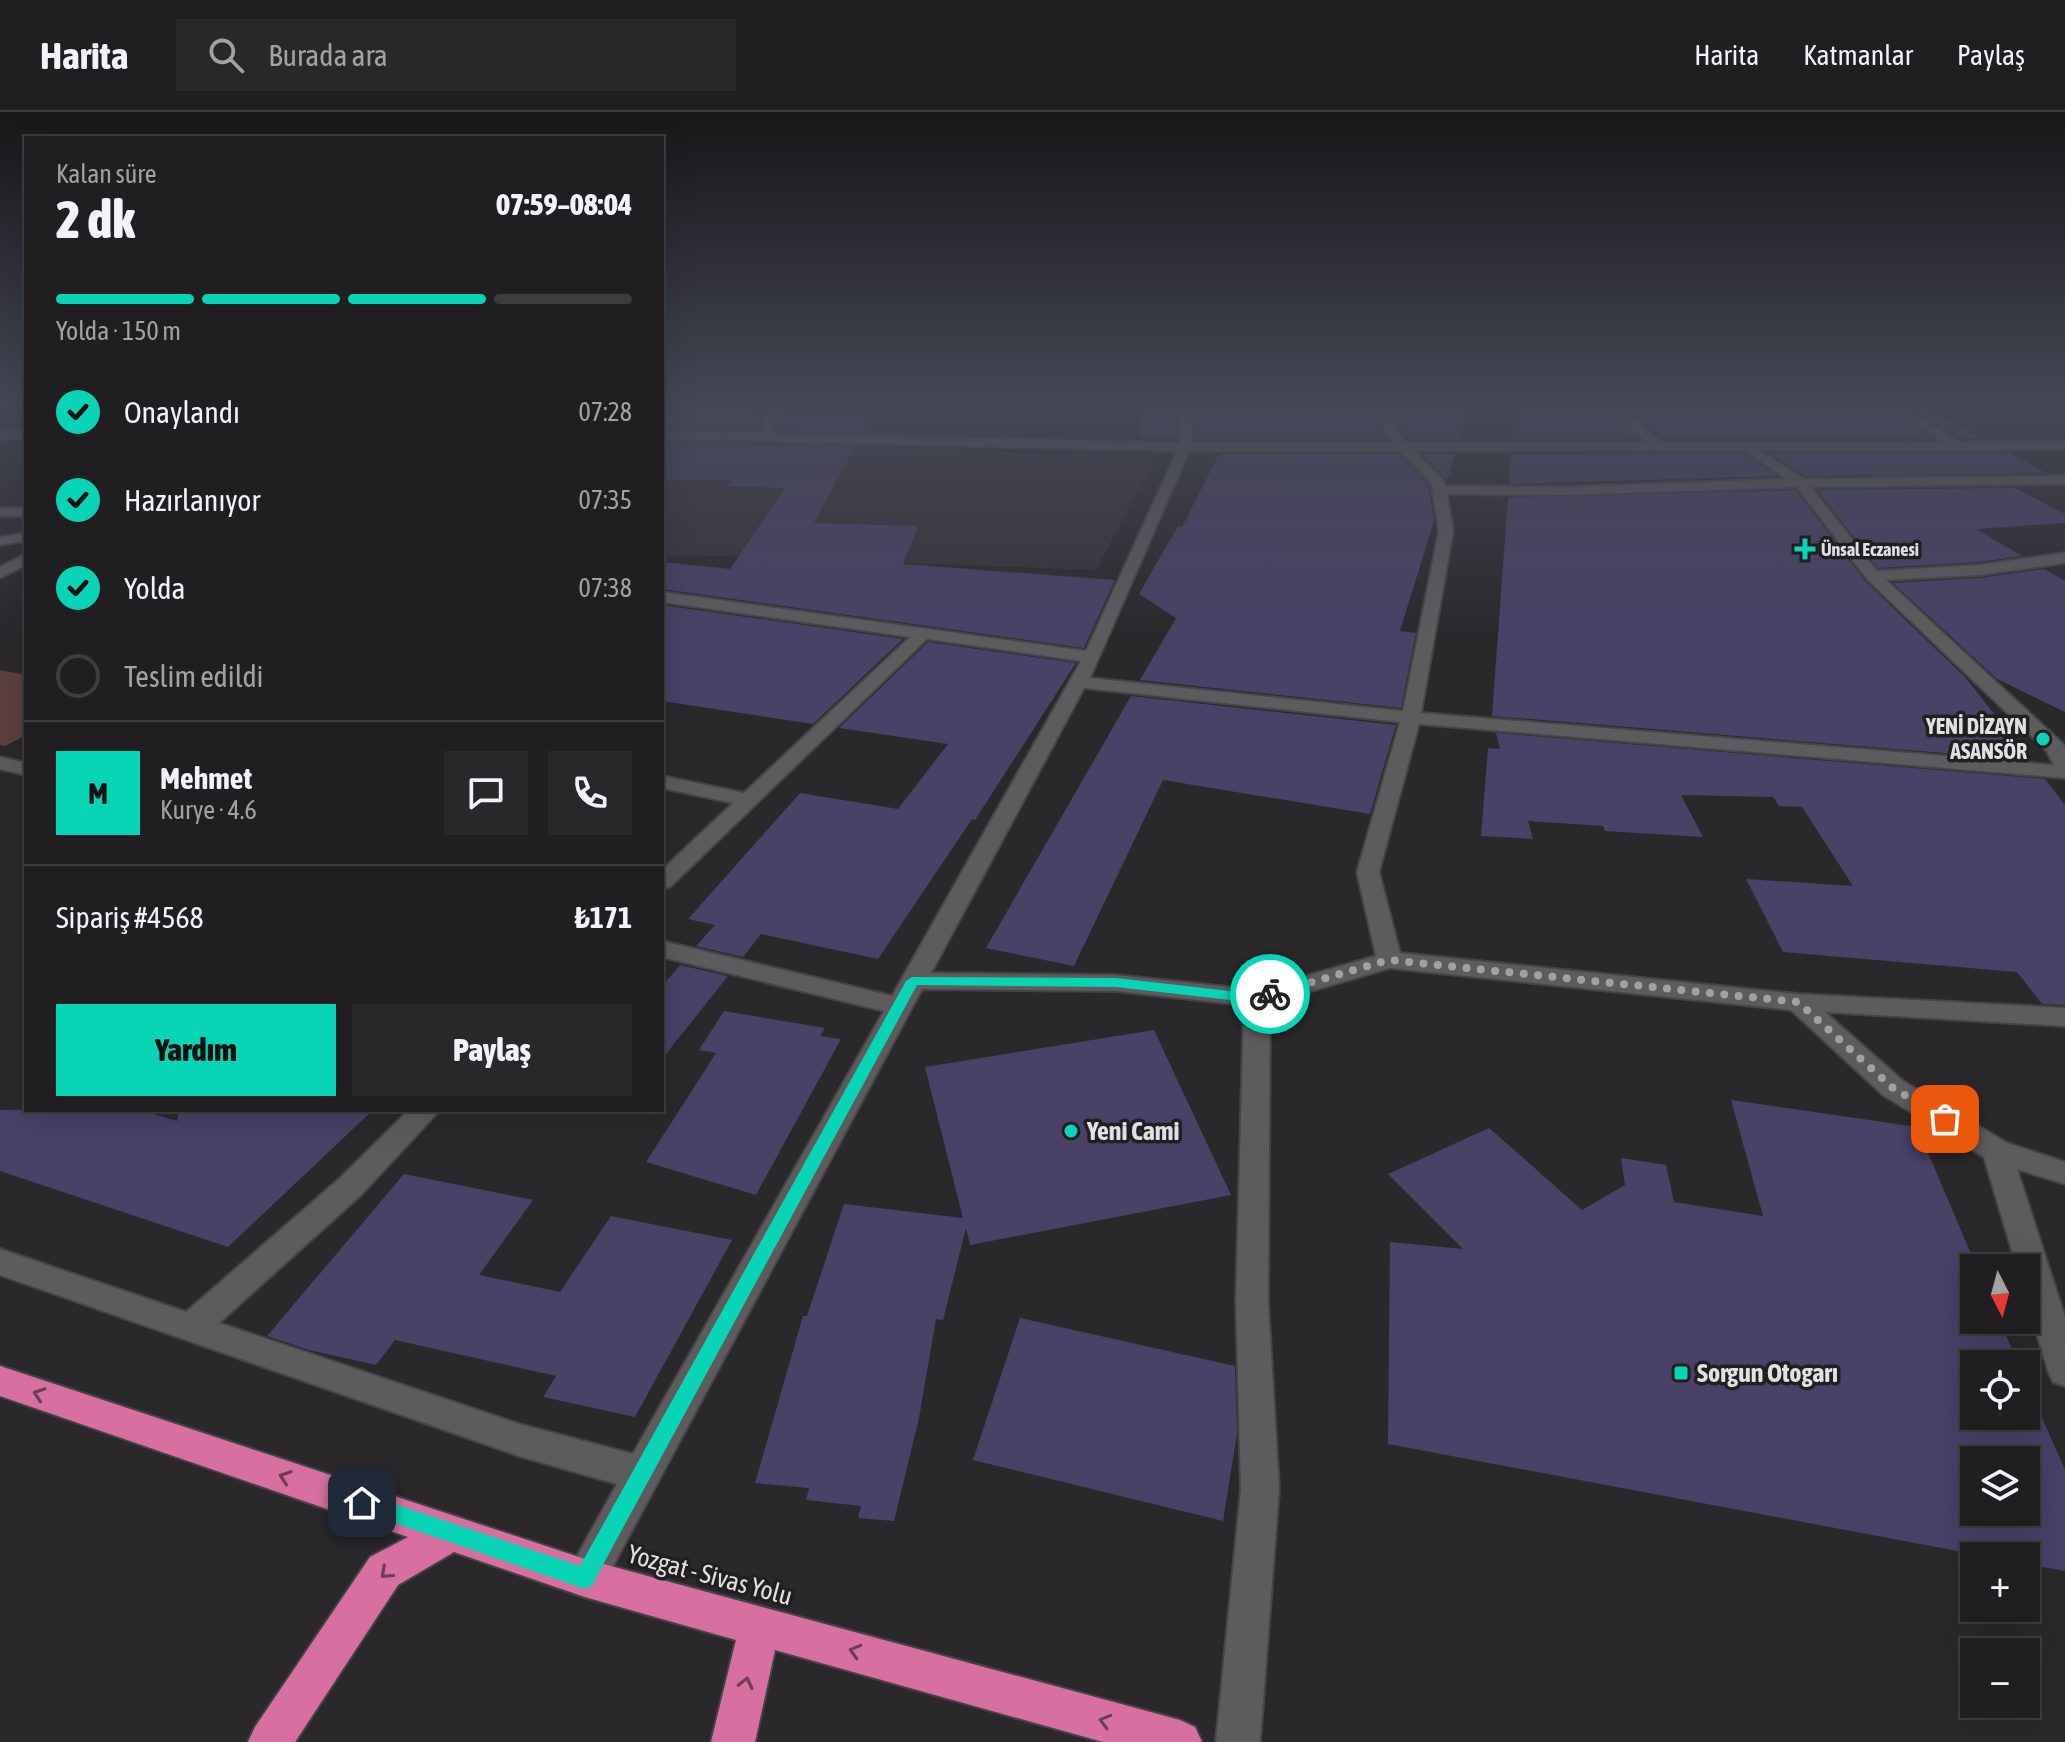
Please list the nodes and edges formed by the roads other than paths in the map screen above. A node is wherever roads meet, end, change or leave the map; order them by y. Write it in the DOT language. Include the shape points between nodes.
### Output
graph roads {
  1 [pos="1170,481"];
  2 [pos="1437,481"];
  3 [pos="1798,481"];
  4 [pos="1971,481"];
  5 [pos="1801,483"];
  6 [pos="1439,490"];
  7 [pos="0,512"];
  8 [pos="24,512"];
  9 [pos="24,537"];
  10 [pos="0,541"];
  11 [pos="2065,558"];
  12 [pos="24,560"];
  13 [pos="0,573"];
  14 [pos="1873,576"];
  15 [pos="664,597"];
  16 [pos="923,634"];
  17 [pos="1092,657"];
  18 [pos="1078,682"];
  19 [pos="1411,718"];
  20 [pos="2060,740"];
  21 [pos="15,767"];
  22 [pos="2065,770"];
  23 [pos="0,778"];
  24 [pos="664,782"];
  25 [pos="750,800"];
  26 [pos="664,880"];
  27 [pos="664,949"];
  28 [pos="1389,960"];
  29 [pos="912,981"];
  30 [pos="1257,998"];
  31 [pos="1798,1002"];
  32 [pos="899,1006"];
  33 [pos="2065,1017"];
  34 [pos="424,1112"];
  35 [pos="1997,1151"];
  36 [pos="2065,1173"];
  37 [pos="0,1262"];
  38 [pos="191,1327"];
  39 [pos="2065,1371"];
  40 [pos="0,1381"];
  41 [pos="640,1473"];
  42 [pos="452,1533"];
  43 [pos="585,1578"];
  44 [pos="760,1625"];
  45 [pos="270,1742"];
  46 [pos="733,1742"];
  47 [pos="1180,1742"];
  48 [pos="1238,1742"];
  1 -- 17 [label="street"];
  2 -- 6 [label="street"];
  3 -- 5 [label="street"];
  4 -- 5 [label="street"];
  5 -- 6 [label="street"];
  5 -- 14 [label="street"];
  6 -- 19 [label="street" via="1446,531"];
  7 -- 8 [label="street"];
  9 -- 10 [label="street"];
  11 -- 14 [label="street"];
  12 -- 13 [label="street"];
  14 -- 20 [label="street"];
  15 -- 16 [label="street"];
  16 -- 17 [label="street"];
  16 -- 25 [label="street"];
  17 -- 18 [label="street"];
  18 -- 19 [label="street"];
  18 -- 29 [label="street"];
  19 -- 22 [label="street"];
  19 -- 28 [label="street" via="1368,872"];
  20 -- 22 [label="street"];
  21 -- 23 [label="street"];
  24 -- 25 [label="street"];
  25 -- 26 [label="street"];
  27 -- 32 [label="street"];
  28 -- 30 [label="street"];
  28 -- 31 [label="street"];
  29 -- 30 [label="street" via="1116,983"];
  29 -- 32 [label="street"];
  30 -- 48 [label="street" via="1252,1301 1260,1489"];
  31 -- 33 [label="street"];
  31 -- 35 [label="street" via="1893,1088"];
  32 -- 41 [label="street"];
  34 -- 38 [label="street" via="350,1187"];
  35 -- 36 [label="street"];
  35 -- 39 [label="street"];
  37 -- 38 [label="street"];
  38 -- 41 [label="street" via="519,1440"];
  42 -- 40 [label="highway, Yozgat - Sivas Yolu, one-way"];
  41 -- 43 [label="street"];
  42 -- 43 [label="highway, Yozgat - Sivas Yolu"];
  42 -- 45 [label="highway, one-way" via="384,1571"];
  43 -- 44 [label="highway, Yozgat - Sivas Yolu"];
  46 -- 44 [label="highway, one-way"];
  47 -- 44 [label="highway, Yozgat - Sivas Yolu, one-way"];
}
